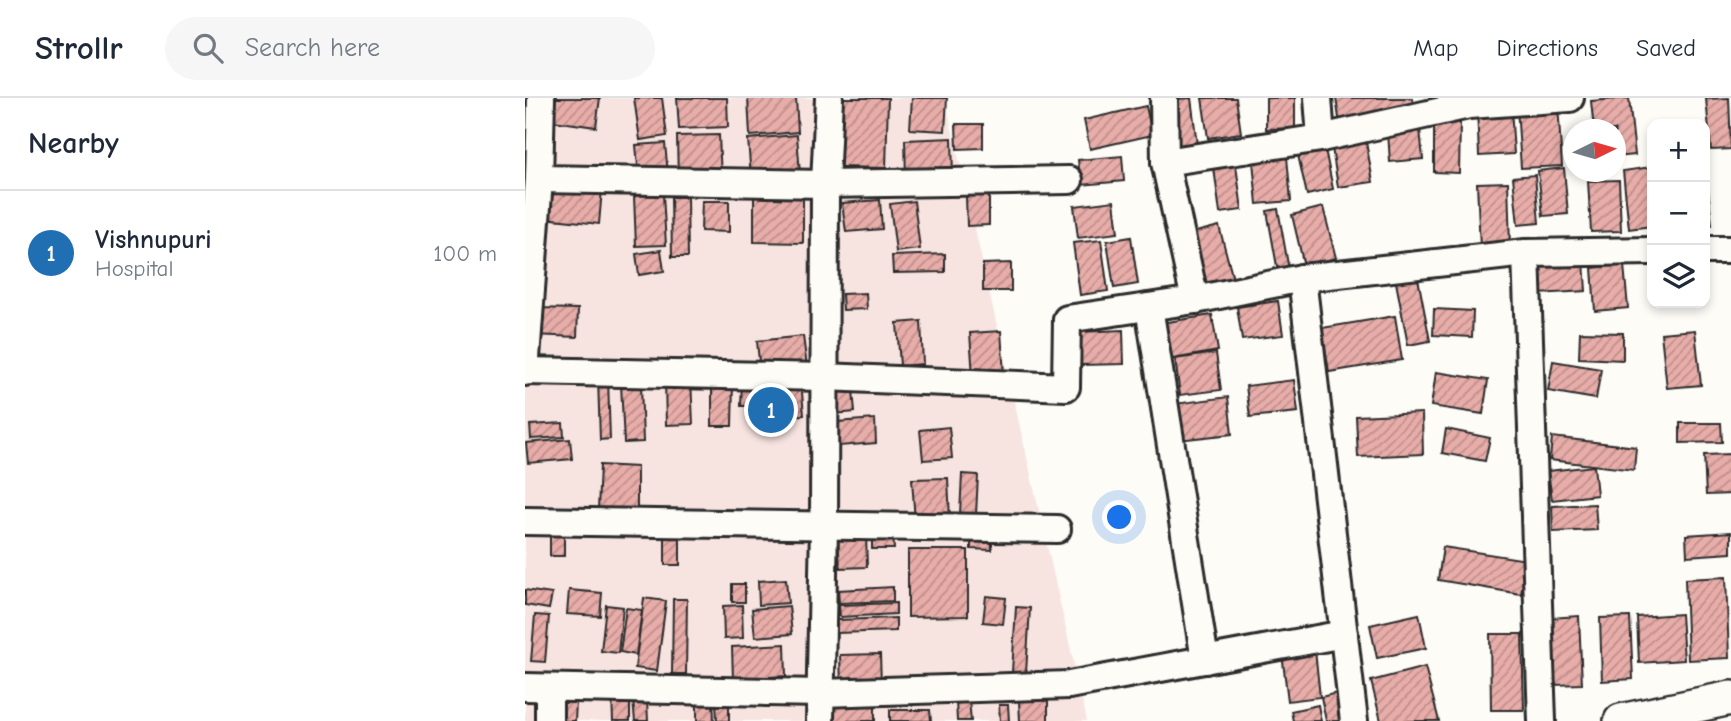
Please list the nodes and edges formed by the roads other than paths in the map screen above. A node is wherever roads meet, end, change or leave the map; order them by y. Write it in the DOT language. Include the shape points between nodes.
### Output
graph roads {
  1 [pos="541,98"];
  2 [pos="829,98"];
  3 [pos="1164,98"];
  4 [pos="1318,98"];
  5 [pos="1570,98"];
  6 [pos="1469,102"];
  7 [pos="1321,138"];
  8 [pos="1165,162"];
  9 [pos="539,178"];
  10 [pos="1069,180"];
  11 [pos="825,184"];
  12 [pos="1710,250"];
  13 [pos="1731,250"];
  14 [pos="1647,251"];
  15 [pos="1525,253"];
  16 [pos="1302,278"];
  17 [pos="1195,300"];
  18 [pos="1149,307"];
  19 [pos="525,371"];
  20 [pos="824,377"];
  21 [pos="525,521"];
  22 [pos="824,526"];
  23 [pos="1057,529"];
  24 [pos="1344,634"];
  25 [pos="1205,660"];
  26 [pos="537,687"];
  27 [pos="821,693"];
  28 [pos="1731,698"];
  29 [pos="549,721"];
  30 [pos="820,721"];
  31 [pos="1354,721"];
  32 [pos="1542,721"];
  33 [pos="1621,721"];
  1 -- 9 [label="street"];
  2 -- 11 [label="street"];
  3 -- 8 [label="street"];
  4 -- 7 [label="street"];
  5 -- 6 [label="street"];
  6 -- 7 [label="street"];
  7 -- 8 [label="street"];
  8 -- 17 [label="street"];
  9 -- 11 [label="street"];
  9 -- 19 [label="street"];
  10 -- 11 [label="street"];
  11 -- 20 [label="street"];
  12 -- 13 [label="street"];
  14 -- 15 [label="street"];
  15 -- 16 [label="street"];
  15 -- 32 [label="street"];
  16 -- 17 [label="street"];
  16 -- 24 [label="street"];
  17 -- 18 [label="street"];
  18 -- 20 [label="street" via="1067,319 1066,387"];
  18 -- 25 [label="street"];
  19 -- 20 [label="street"];
  20 -- 22 [label="street"];
  21 -- 22 [label="street"];
  22 -- 23 [label="street"];
  22 -- 27 [label="street"];
  24 -- 25 [label="street"];
  24 -- 31 [label="street"];
  25 -- 27 [label="street" via="1069,685"];
  26 -- 27 [label="street"];
  26 -- 29 [label="street"];
  27 -- 30 [label="street"];
  28 -- 33 [label="street"];
}
